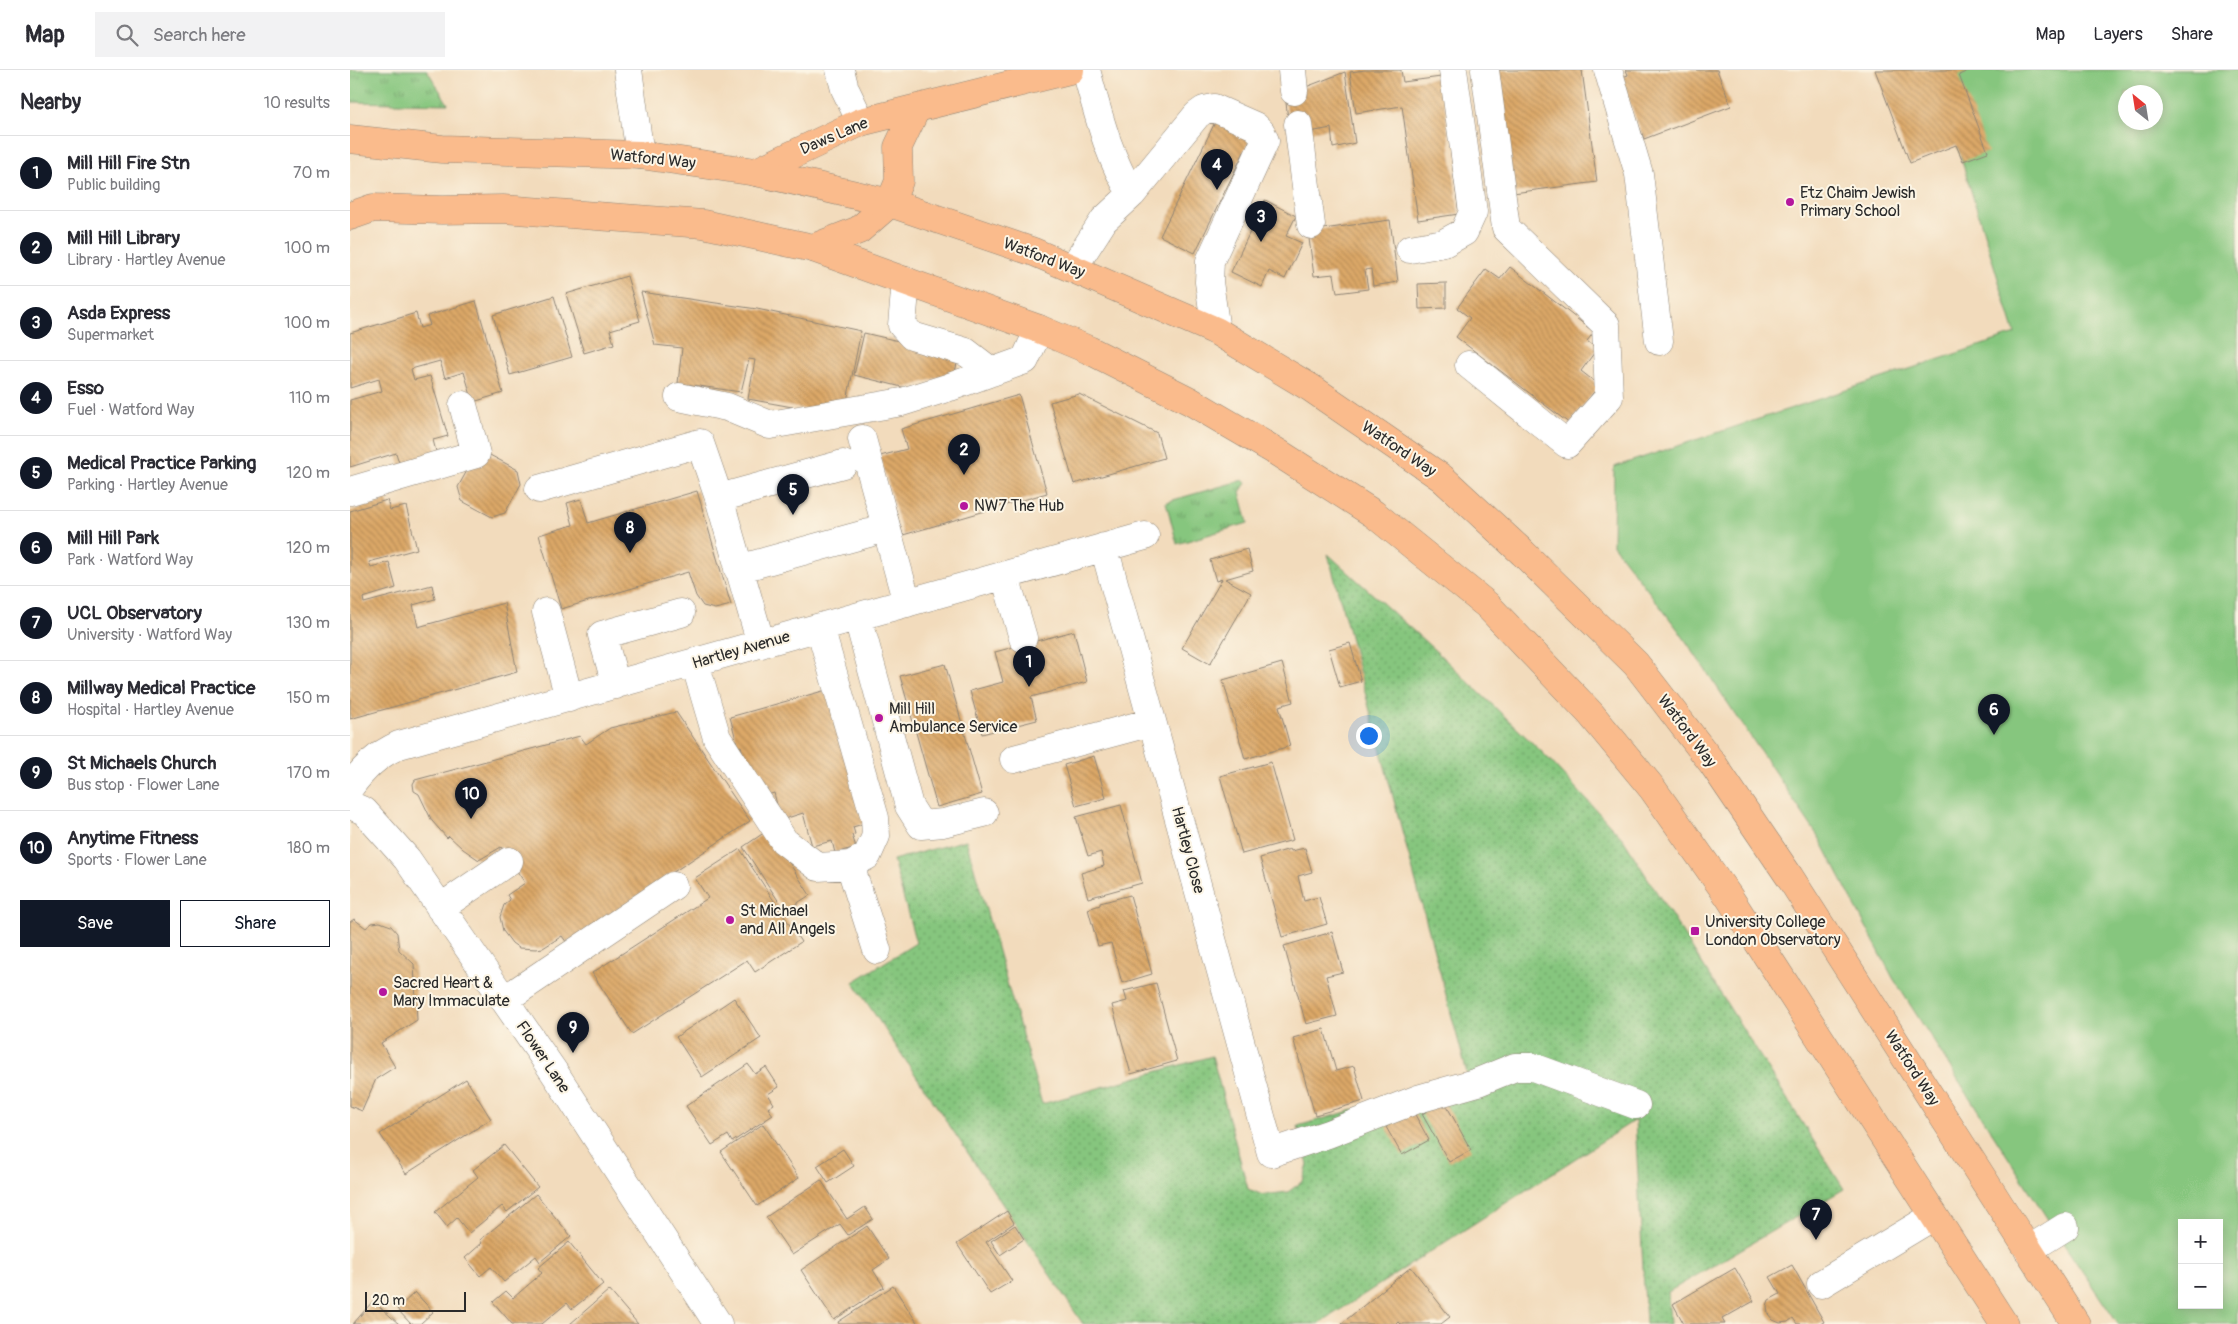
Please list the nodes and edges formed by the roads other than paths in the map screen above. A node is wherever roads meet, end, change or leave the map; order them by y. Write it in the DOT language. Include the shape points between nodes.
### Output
graph roads {
  1 [pos="628,70"];
  2 [pos="840,70"];
  3 [pos="1070,70"];
  4 [pos="1086,70"];
  5 [pos="1453,70"];
  6 [pos="1485,70"];
  7 [pos="1608,70"];
  8 [pos="916,109"];
  9 [pos="861,122"];
  10 [pos="1298,124"];
  11 [pos="350,139"];
  12 [pos="640,155"];
  13 [pos="756,172"];
  14 [pos="1132,194"];
  15 [pos="890,203"];
  16 [pos="350,216"];
  17 [pos="1311,225"];
  18 [pos="813,248"];
  19 [pos="1410,249"];
  20 [pos="1073,268"];
  21 [pos="906,281"];
  22 [pos="1039,329"];
  23 [pos="1216,331"];
  24 [pos="1659,341"];
  25 [pos="1469,365"];
  26 [pos="992,372"];
  27 [pos="678,397"];
  28 [pos="463,405"];
  29 [pos="862,438"];
  30 [pos="843,464"];
  31 [pos="539,489"];
  32 [pos="350,491"];
  33 [pos="719,498"];
  34 [pos="869,533"];
  35 [pos="1145,536"];
  36 [pos="1104,547"];
  37 [pos="738,569"];
  38 [pos="1005,576"];
  39 [pos="907,604"];
  40 [pos="546,612"];
  41 [pos="682,612"];
  42 [pos="858,618"];
  43 [pos="820,628"];
  44 [pos="1023,638"];
  45 [pos="761,644"];
  46 [pos="696,663"];
  47 [pos="616,685"];
  48 [pos="569,698"];
  49 [pos="1152,722"];
  50 [pos="1014,759"];
  51 [pos="350,787"];
  52 [pos="350,805"];
  53 [pos="984,813"];
  54 [pos="509,861"];
  55 [pos="850,865"];
  56 [pos="673,886"];
  57 [pos="440,908"];
  58 [pos="877,950"];
  59 [pos="504,1000"];
  60 [pos="1636,1106"];
  61 [pos="1934,1216"];
  62 [pos="2065,1227"];
  63 [pos="2028,1250"];
  64 [pos="1821,1284"];
  65 [pos="718,1324"];
  66 [pos="2004,1324"];
  67 [pos="2076,1324"];
  1 -- 12 [label="street"];
  2 -- 9 [label="street"];
  3 -- 8 [label="main road, Daws Lane"];
  4 -- 14 [label="street" via="1112,157"];
  5 -- 19 [label="street" via="1473,212 1464,232 1444,243"];
  6 -- 25 [label="street" via="1506,228 1606,325 1609,398 1567,444"];
  7 -- 24 [label="street" via="1639,174"];
  8 -- 9 [label="main road, Daws Lane"];
  8 -- 15 [label="main road" via="898,147 899,181"];
  9 -- 13 [label="main road, Daws Lane"];
  10 -- 17 [label="street"];
  11 -- 12 [label="main road, Watford Way" via="442,149"];
  12 -- 13 [label="main road, Watford Way"];
  13 -- 15 [label="main road, Watford Way"];
  14 -- 20 [label="street" via="1104,220"];
  14 -- 23 [label="street" via="1204,110 1214,108 1255,126 1261,132 1265,141 1210,261 1209,282"];
  15 -- 18 [label="main road" via="859,230"];
  15 -- 20 [label="main road, Watford Way"];
  16 -- 18 [label="main road" via="373,208 503,208 703,224"];
  18 -- 21 [label="main road"];
  20 -- 23 [label="main road, Watford Way"];
  21 -- 22 [label="main road"];
  21 -- 26 [label="street" via="902,325 912,336 966,352"];
  22 -- 26 [label="street" via="1025,360"];
  22 -- 61 [label="main road" via="1190,400 1277,452 1374,514 1487,605 1590,713 1652,788 1729,897"];
  23 -- 63 [label="main road, Watford Way" via="1311,388 1442,478 1636,664 1713,764 1788,876"];
  26 -- 27 [label="street" via="902,402 770,425 727,407"];
  28 -- 32 [label="street" via="476,454"];
  29 -- 39 [label="street"];
  30 -- 33 [label="street"];
  31 -- 33 [label="street" via="700,443"];
  33 -- 37 [label="street"];
  34 -- 37 [label="street"];
  35 -- 36 [label="street, Hartley Avenue"];
  36 -- 38 [label="street, Hartley Avenue"];
  36 -- 49 [label="street, Hartley Close"];
  37 -- 45 [label="street"];
  38 -- 39 [label="street, Hartley Avenue"];
  38 -- 44 [label="street"];
  39 -- 42 [label="street, Hartley Avenue"];
  40 -- 48 [label="street"];
  41 -- 47 [label="street" via="602,636"];
  42 -- 43 [label="street, Hartley Avenue"];
  42 -- 53 [label="street" via="909,806 921,825"];
  43 -- 45 [label="street, Hartley Avenue"];
  43 -- 55 [label="street" via="875,818 876,836 867,856"];
  45 -- 46 [label="street, Hartley Avenue"];
  46 -- 47 [label="street, Hartley Avenue"];
  46 -- 55 [label="street" via="717,738 784,841 818,867"];
  47 -- 48 [label="street, Hartley Avenue"];
  48 -- 51 [label="street, Hartley Avenue" via="399,745 366,766"];
  49 -- 50 [label="street"];
  49 -- 60 [label="street, Hartley Close" via="1271,1153 1515,1067 1533,1067"];
  52 -- 57 [label="street, Flower Lane" via="364,812 407,859"];
  54 -- 57 [label="street"];
  55 -- 58 [label="street"];
  56 -- 59 [label="street"];
  57 -- 59 [label="street, Flower Lane"];
  59 -- 65 [label="street, Flower Lane"];
  61 -- 64 [label="street"];
  61 -- 66 [label="main road"];
  62 -- 63 [label="street"];
  63 -- 67 [label="main road, Watford Way"];
}
